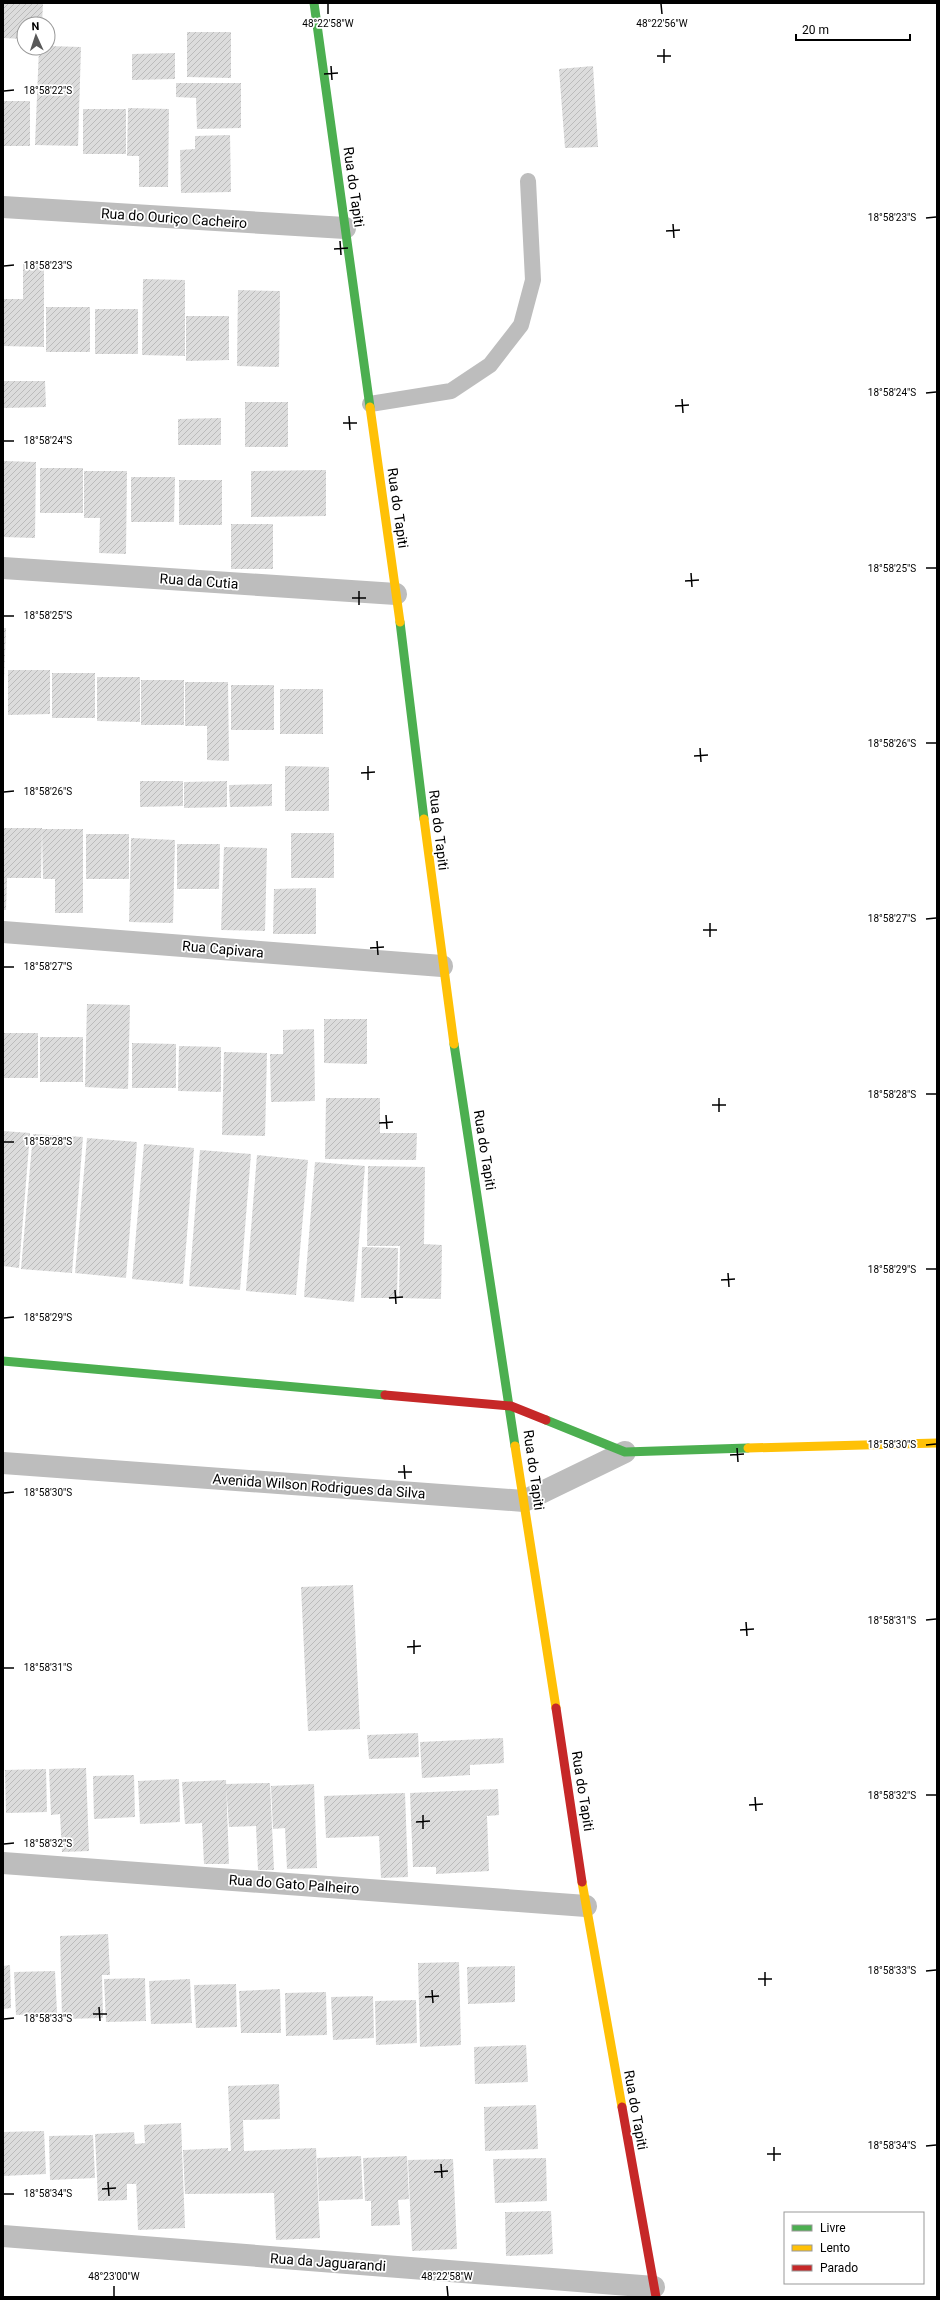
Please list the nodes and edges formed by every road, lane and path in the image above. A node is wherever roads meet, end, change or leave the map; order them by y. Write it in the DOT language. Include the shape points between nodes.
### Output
graph roads {
  1 [pos="314,3"];
  2 [pos="528,181"];
  3 [pos="3,207"];
  4 [pos="345,228"];
  5 [pos="370,404"];
  6 [pos="3,568"];
  7 [pos="396,594"];
  8 [pos="3,932"];
  9 [pos="442,966"];
  10 [pos="3,1361"];
  11 [pos="511,1406"];
  12 [pos="937,1443"];
  13 [pos="624,1452"];
  14 [pos="3,1463"];
  15 [pos="524,1501"];
  16 [pos="3,1863"];
  17 [pos="586,1906"];
  18 [pos="3,2236"];
  19 [pos="655,2292"];
  1 -- 4 [label="street, Rua do Tapiti"];
  2 -- 5 [label="lane" via="533,280 521,326 490,365 451,391"];
  3 -- 4 [label="street, Rua do Ouriço Cacheiro"];
  4 -- 5 [label="street, Rua do Tapiti"];
  5 -- 7 [label="street, Rua do Tapiti"];
  6 -- 7 [label="street, Rua da Cutia"];
  7 -- 9 [label="street, Rua do Tapiti"];
  8 -- 9 [label="street, Rua Capivara"];
  9 -- 11 [label="street, Rua do Tapiti"];
  10 -- 11 [label="street"];
  11 -- 13 [label="street"];
  11 -- 15 [label="street, Rua do Tapiti"];
  12 -- 13 [label="street"];
  13 -- 15 [label="street"];
  14 -- 15 [label="street, Avenida Wilson Rodrigues da Silva"];
  15 -- 17 [label="street, Rua do Tapiti"];
  16 -- 17 [label="street, Rua do Gato Palheiro"];
  17 -- 19 [label="street, Rua do Tapiti"];
  18 -- 19 [label="street, Rua da Jaguarandi"];
}
